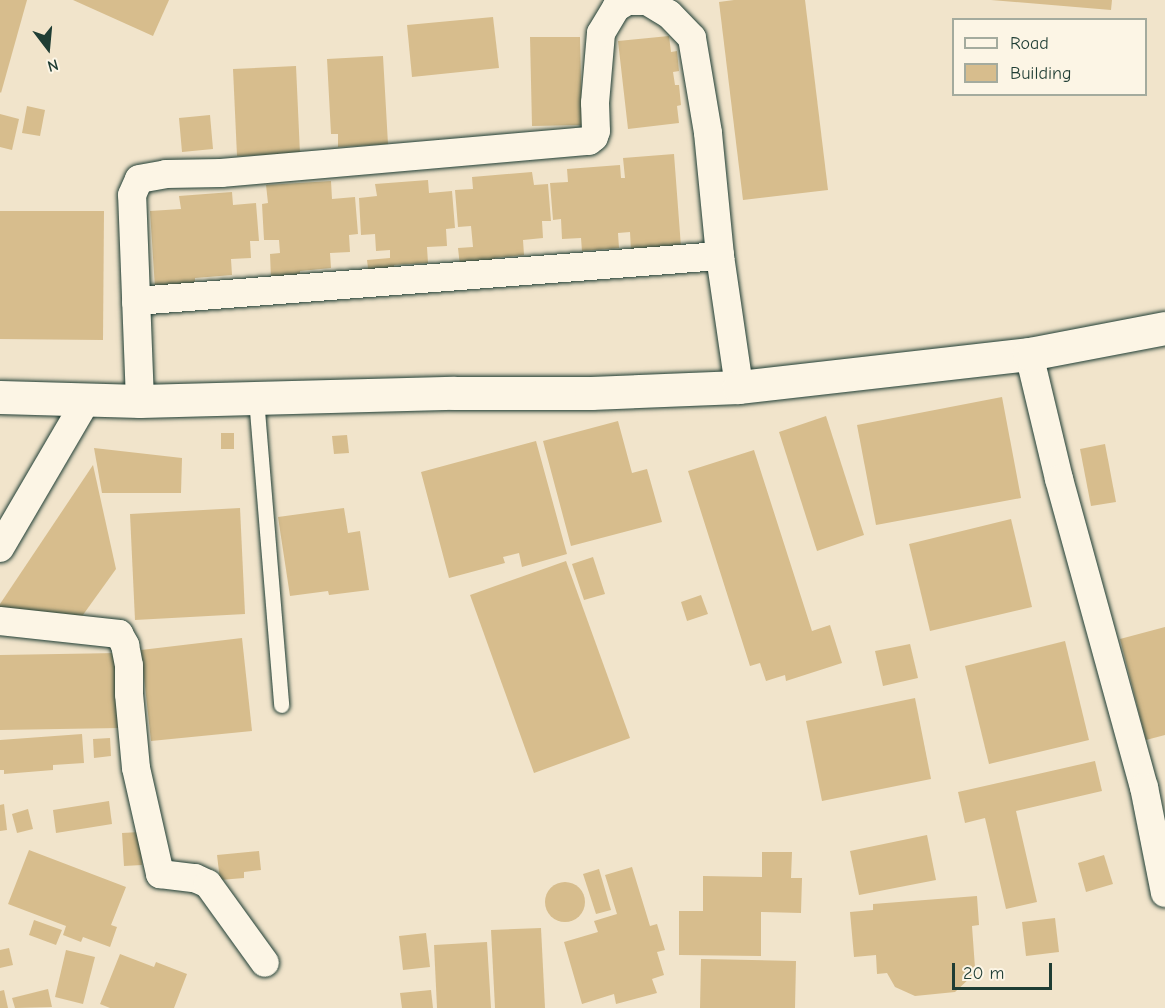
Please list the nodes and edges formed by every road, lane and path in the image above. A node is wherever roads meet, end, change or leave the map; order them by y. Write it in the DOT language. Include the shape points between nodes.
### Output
graph roads {
  1 [pos="720,256"];
  2 [pos="136,301"];
  3 [pos="1165,328"];
  4 [pos="1029,354"];
  5 [pos="739,387"];
  6 [pos="0,397"];
  7 [pos="256,398"];
  8 [pos="87,399"];
  9 [pos="140,401"];
  10 [pos="0,548"];
  11 [pos="0,621"];
  12 [pos="281,705"];
  13 [pos="1165,893"];
  14 [pos="265,963"];
  1 -- 2 [label="street"];
  1 -- 2 [label="street" via="708,133 692,38 669,14 646,1 627,1 616,8 601,33 596,131 589,141 139,179 132,195"];
  1 -- 5 [label="street"];
  2 -- 9 [label="street"];
  3 -- 4 [label="main road"];
  4 -- 5 [label="main road"];
  4 -- 13 [label="street" via="1062,490 1144,787"];
  5 -- 7 [label="main road"];
  6 -- 8 [label="main road"];
  7 -- 9 [label="main road"];
  7 -- 12 [label="lane"];
  8 -- 9 [label="main road"];
  8 -- 10 [label="street"];
  11 -- 14 [label="street" via="119,634 129,666 136,768 160,874 195,878 208,884"];
}
